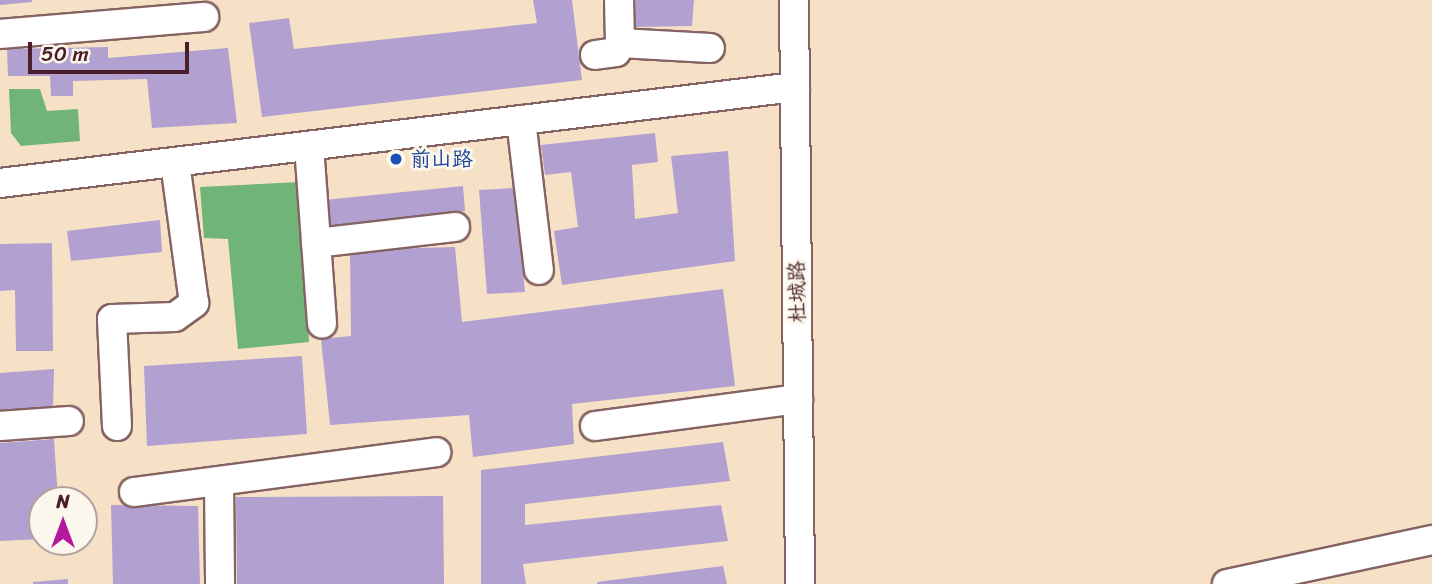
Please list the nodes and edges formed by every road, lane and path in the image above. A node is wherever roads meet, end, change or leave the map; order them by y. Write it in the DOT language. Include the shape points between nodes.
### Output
graph roads {
  1 [pos="619,0"];
  2 [pos="794,0"];
  3 [pos="132,11"];
  4 [pos="204,17"];
  5 [pos="0,34"];
  6 [pos="620,43"];
  7 [pos="710,48"];
  8 [pos="595,55"];
  9 [pos="794,88"];
  10 [pos="521,121"];
  11 [pos="309,146"];
  12 [pos="175,162"];
  13 [pos="0,183"];
  14 [pos="455,227"];
  15 [pos="316,243"];
  16 [pos="539,270"];
  17 [pos="322,324"];
  18 [pos="798,399"];
  19 [pos="69,421"];
  20 [pos="0,426"];
  21 [pos="117,426"];
  22 [pos="595,426"];
  23 [pos="436,452"];
  24 [pos="219,483"];
  25 [pos="134,492"];
  26 [pos="1432,540"];
  27 [pos="219,584"];
  28 [pos="800,584"];
  29 [pos="1227,584"];
  1 -- 6 [label="street"];
  2 -- 9 [label="street, 杜城路"];
  3 -- 4 [label="street"];
  3 -- 5 [label="street"];
  6 -- 7 [label="street"];
  6 -- 8 [label="street" via="616,52"];
  9 -- 10 [label="street"];
  9 -- 18 [label="street, 杜城路"];
  10 -- 11 [label="street"];
  10 -- 16 [label="street"];
  11 -- 12 [label="street"];
  11 -- 15 [label="street"];
  12 -- 13 [label="street"];
  12 -- 21 [label="street" via="194,303 174,317 112,319"];
  14 -- 15 [label="street"];
  15 -- 17 [label="street"];
  18 -- 22 [label="street"];
  18 -- 28 [label="street, 杜城路"];
  19 -- 20 [label="street"];
  23 -- 24 [label="street"];
  24 -- 25 [label="street"];
  24 -- 27 [label="street"];
  26 -- 29 [label="street"];
}
